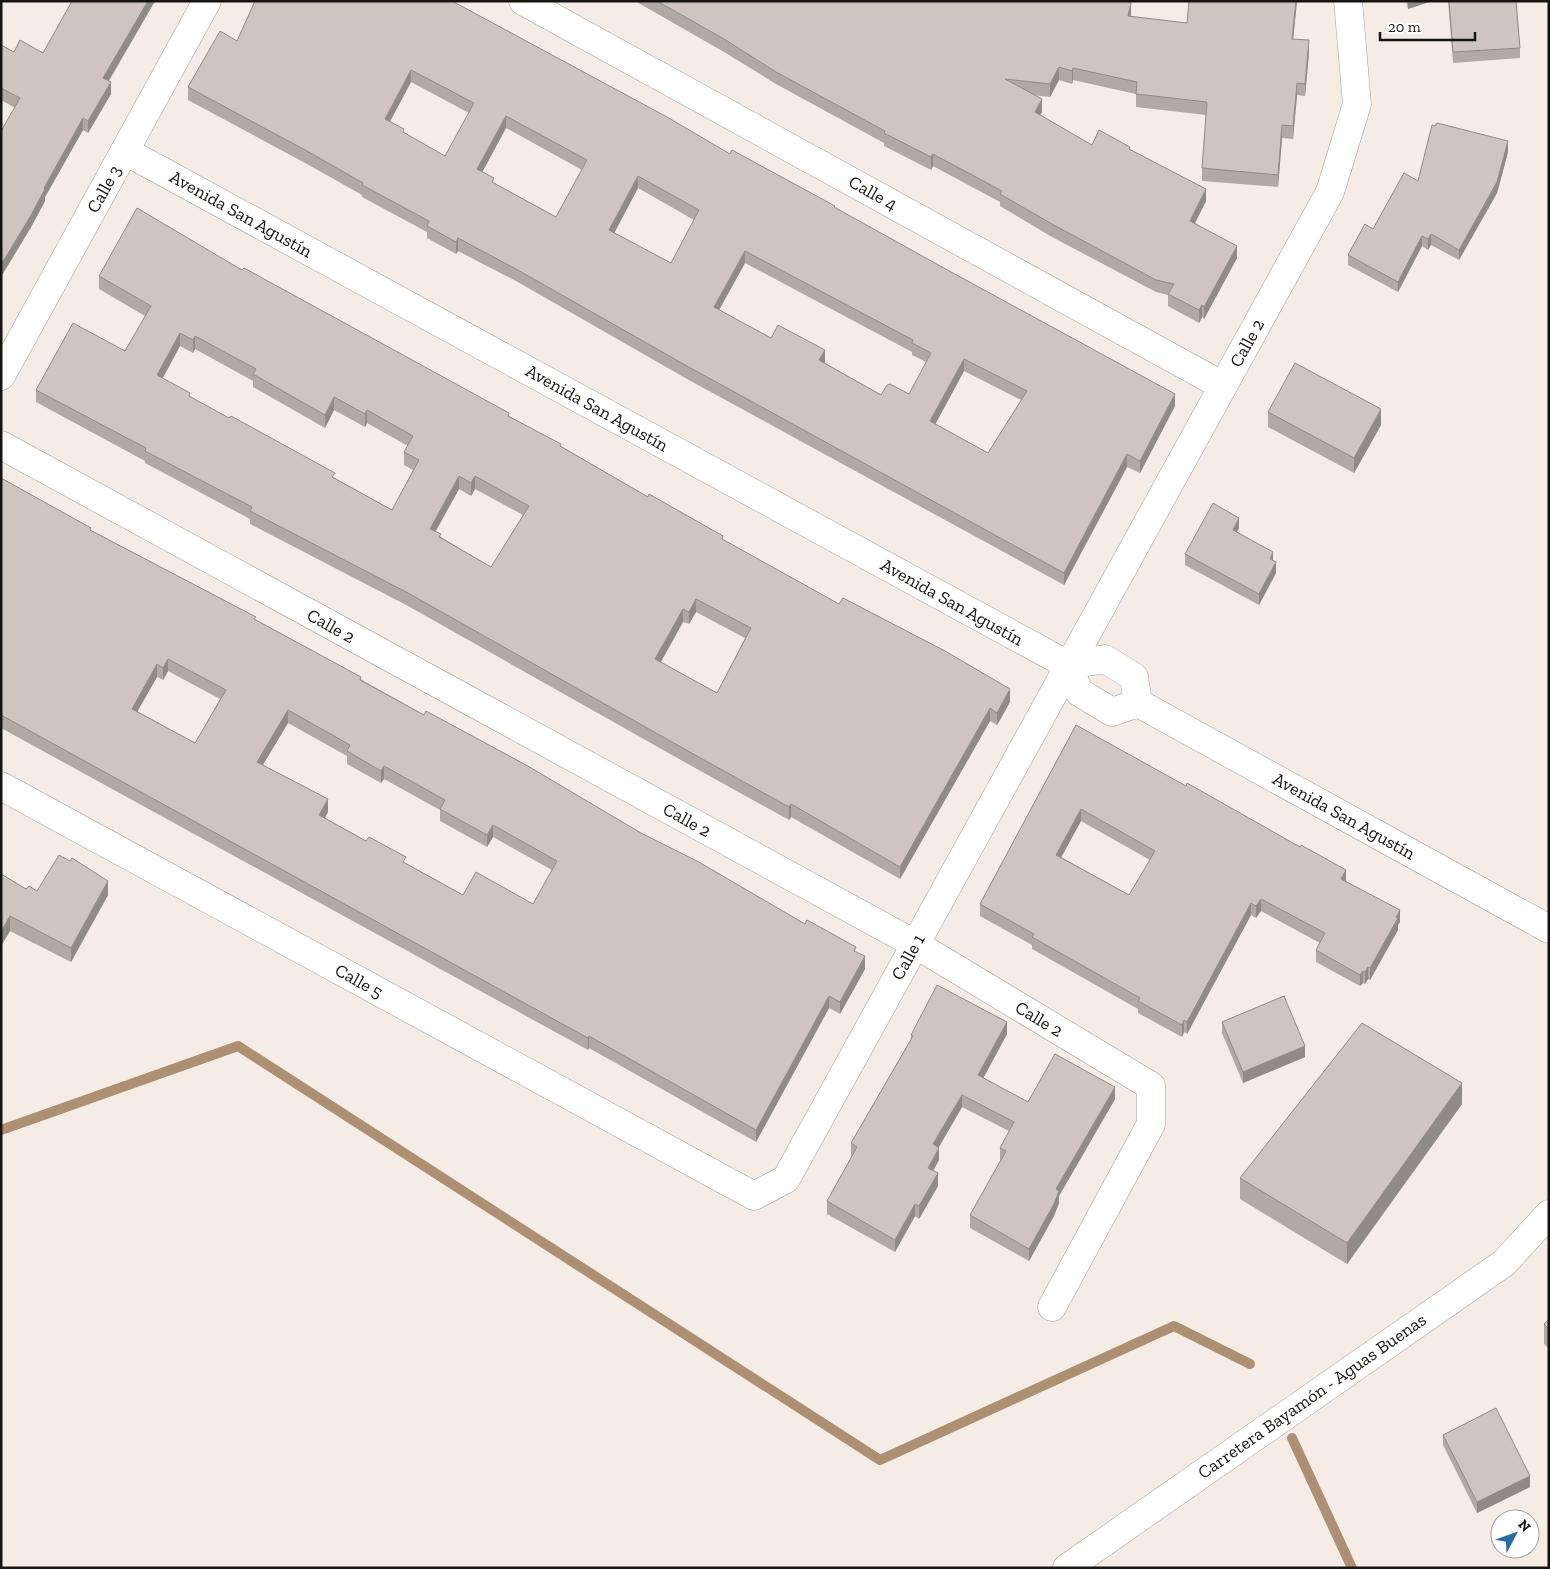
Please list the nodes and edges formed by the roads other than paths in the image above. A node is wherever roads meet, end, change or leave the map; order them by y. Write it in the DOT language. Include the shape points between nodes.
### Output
graph roads {
  1 [pos="207,1"];
  2 [pos="523,1"];
  3 [pos="1348,1"];
  4 [pos="125,150"];
  5 [pos="1,376"];
  6 [pos="1223,386"];
  7 [pos="1,445"];
  8 [pos="1068,665"];
  9 [pos="1138,703"];
  10 [pos="1,786"];
  11 [pos="1549,929"];
  12 [pos="915,944"];
  13 [pos="717,1176"];
  14 [pos="1549,1214"];
  15 [pos="1052,1307"];
  16 [pos="1067,1568"];
  1 -- 4 [label="street, Calle 3"];
  2 -- 6 [label="street, Calle 4"];
  3 -- 6 [label="street, Calle 2" via="1357,104 1330,192"];
  4 -- 5 [label="street, Calle 3"];
  4 -- 8 [label="street, Avenida San Agustín"];
  6 -- 8 [label="street, Calle 2"];
  7 -- 12 [label="street, Calle 2"];
  8 -- 9 [label="street" via="1079,692 1112,712"];
  8 -- 9 [label="street" via="1105,659 1134,677"];
  8 -- 12 [label="street, Calle 1"];
  9 -- 11 [label="street, Avenida San Agustín"];
  10 -- 13 [label="street, Calle 5"];
  12 -- 13 [label="street, Calle 1" via="786,1179 754,1196"];
  12 -- 15 [label="street, Calle 2" via="1151,1086 1151,1124"];
  14 -- 16 [label="street, Carretera Bayamón - Aguas Buenas" via="1504,1263"];
}
